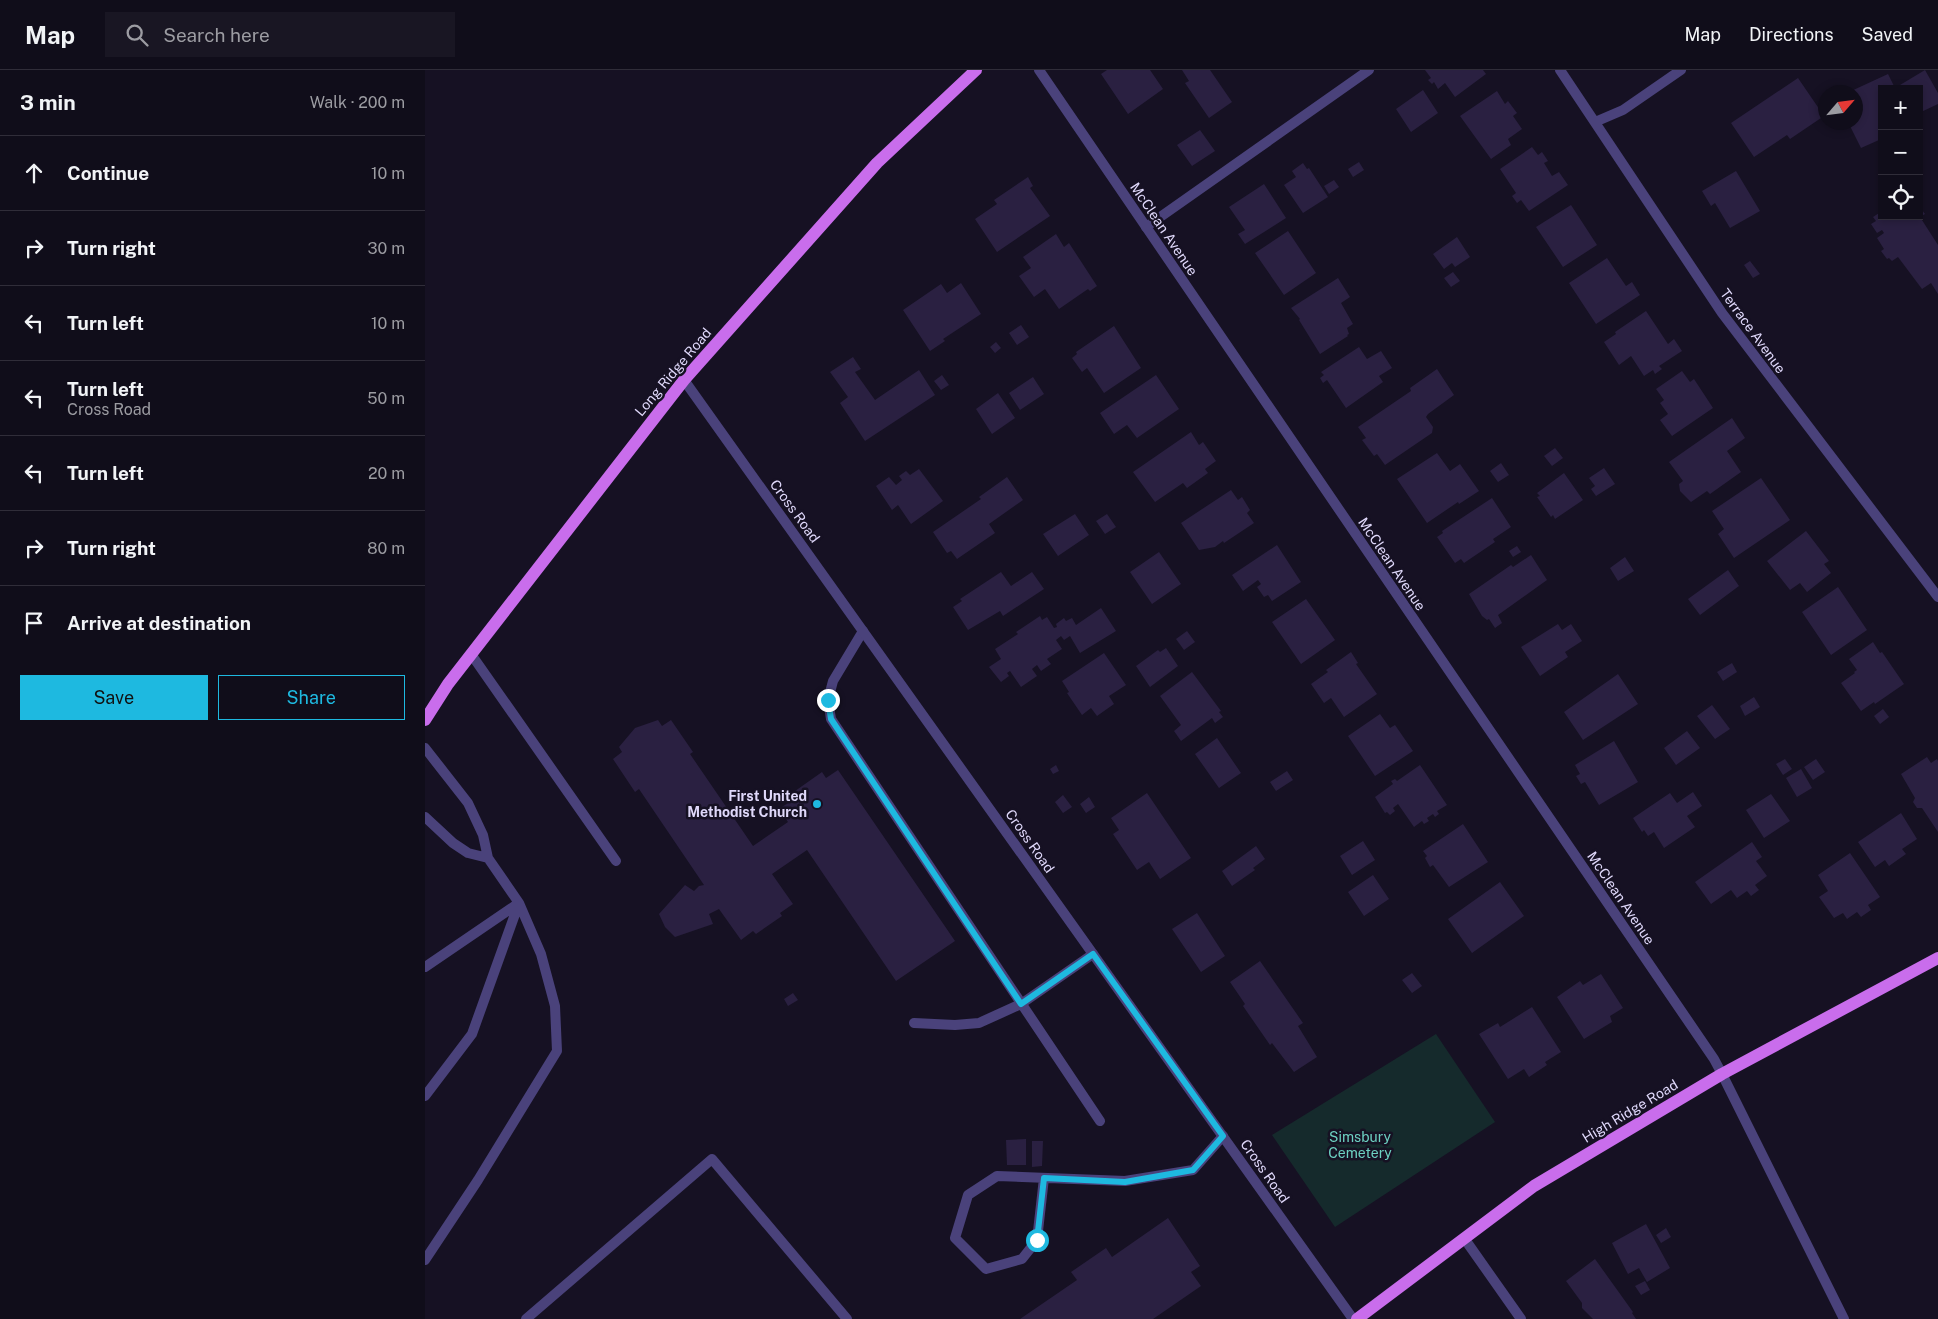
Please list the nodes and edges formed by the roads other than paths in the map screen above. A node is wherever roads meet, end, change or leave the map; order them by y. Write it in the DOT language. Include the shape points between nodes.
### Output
graph roads {
  1 [pos="976,70"];
  2 [pos="1039,70"];
  3 [pos="1369,70"];
  4 [pos="1560,70"];
  5 [pos="1681,70"];
  6 [pos="1595,122"];
  7 [pos="1146,227"];
  8 [pos="684,380"];
  9 [pos="1938,597"];
  10 [pos="863,631"];
  11 [pos="471,654"];
  12 [pos="425,720"];
  13 [pos="425,748"];
  14 [pos="425,817"];
  15 [pos="488,858"];
  16 [pos="616,861"];
  17 [pos="519,903"];
  18 [pos="1093,954"];
  19 [pos="1938,958"];
  20 [pos="425,968"];
  21 [pos="1021,1004"];
  22 [pos="914,1023"];
  23 [pos="1722,1074"];
  24 [pos="425,1096"];
  25 [pos="1100,1121"];
  26 [pos="1223,1136"];
  27 [pos="1044,1178"];
  28 [pos="1465,1238"];
  29 [pos="425,1260"];
  30 [pos="531,1317"];
  31 [pos="847,1319"];
  32 [pos="1355,1319"];
  33 [pos="1521,1319"];
  34 [pos="1844,1319"];
  1 -- 8 [label="main road, Long Ridge Road" via="877,163"];
  2 -- 7 [label="street, McClean Avenue"];
  3 -- 7 [label="street"];
  4 -- 6 [label="street, Terrace Avenue"];
  5 -- 6 [label="street" via="1623,110"];
  6 -- 9 [label="street, Terrace Avenue" via="1722,313"];
  7 -- 23 [label="street, McClean Avenue"];
  8 -- 10 [label="street, Cross Road"];
  8 -- 11 [label="main road, Long Ridge Road"];
  10 -- 18 [label="street, Cross Road"];
  10 -- 21 [label="street" via="833,682 828,700 831,719"];
  11 -- 12 [label="main road, Long Ridge Road"];
  11 -- 16 [label="street"];
  13 -- 15 [label="street" via="468,803 483,835"];
  14 -- 15 [label="street" via="468,854"];
  15 -- 17 [label="street"];
  17 -- 20 [label="street"];
  17 -- 24 [label="street" via="472,1034"];
  17 -- 29 [label="street" via="541,954 555,1006 557,1051"];
  18 -- 21 [label="street"];
  18 -- 26 [label="street, Cross Road"];
  19 -- 23 [label="main road, High Ridge Road"];
  21 -- 22 [label="street" via="979,1023 955,1026"];
  21 -- 25 [label="street"];
  23 -- 28 [label="main road, High Ridge Road" via="1534,1186"];
  23 -- 34 [label="street, McClean Avenue"];
  26 -- 27 [label="street" via="1193,1170 1125,1182"];
  26 -- 32 [label="street, Cross Road"];
  27 -- 27 [label="street" via="997,1176 968,1195 955,1238 986,1269 1022,1259 1037,1240"];
  28 -- 32 [label="main road, High Ridge Road"];
  28 -- 33 [label="street"];
  30 -- 31 [label="street" via="712,1159"];
}
